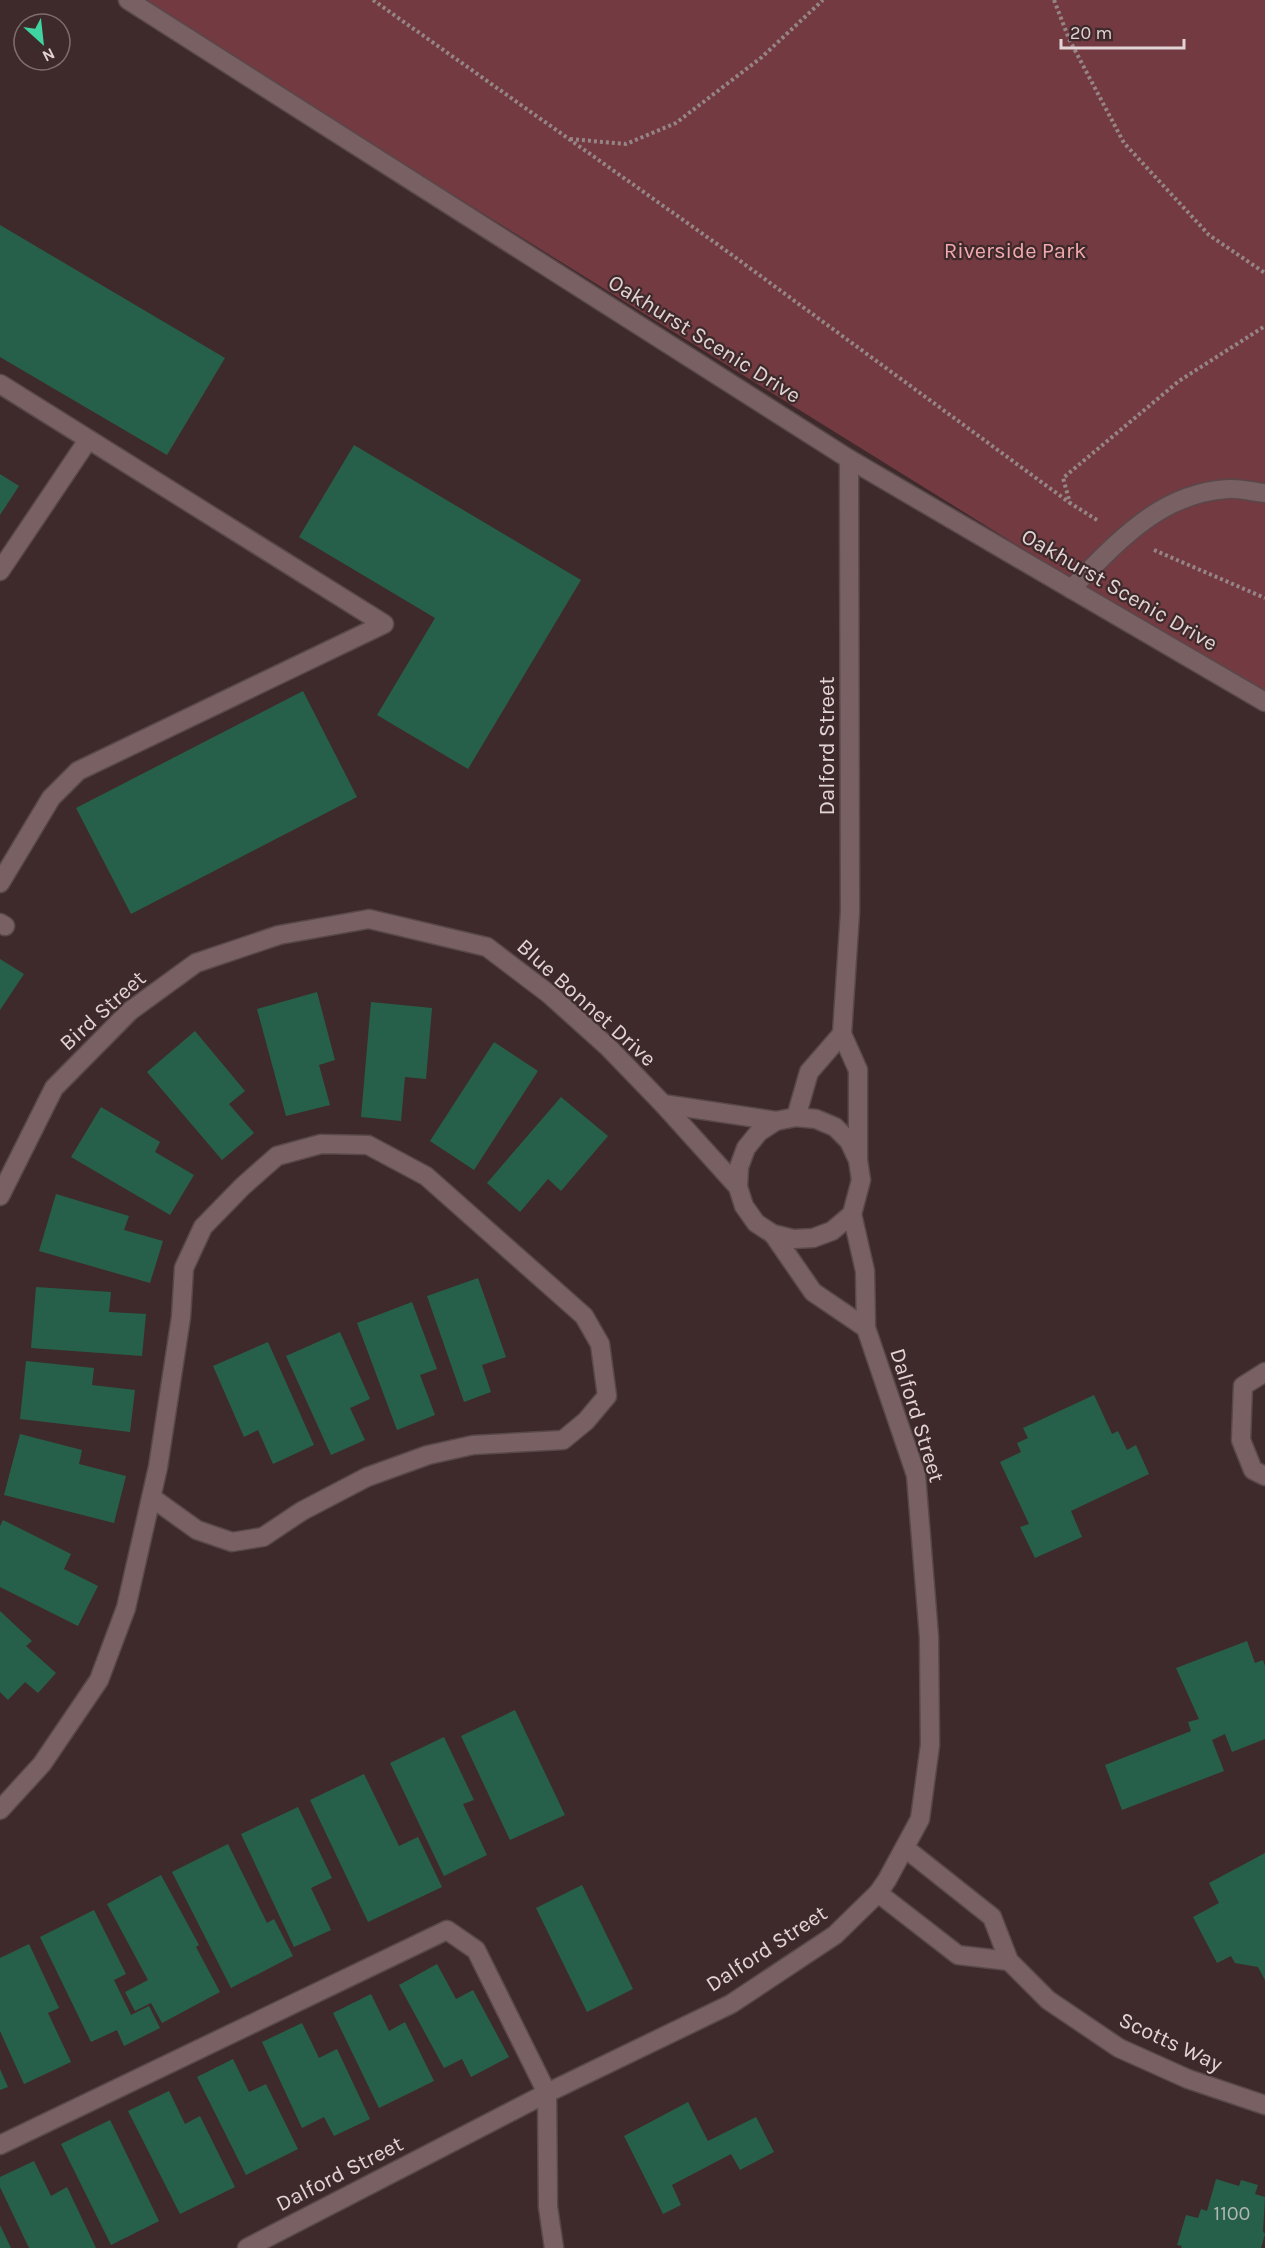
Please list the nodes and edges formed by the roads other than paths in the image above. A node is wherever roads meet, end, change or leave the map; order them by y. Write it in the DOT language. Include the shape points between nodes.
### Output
graph roads {
  1 [pos="128,0"];
  2 [pos="0,384"];
  3 [pos="88,440"];
  4 [pos="849,459"];
  5 [pos="1265,493"];
  6 [pos="0,571"];
  7 [pos="1071,589"];
  8 [pos="1265,702"];
  9 [pos="0,883"];
  10 [pos="369,919"];
  11 [pos="842,1034"];
  12 [pos="663,1104"];
  13 [pos="796,1117"];
  14 [pos="776,1121"];
  15 [pos="858,1160"];
  16 [pos="7,1164"];
  17 [pos="738,1187"];
  18 [pos="0,1196"];
  19 [pos="852,1214"];
  20 [pos="773,1234"];
  21 [pos="866,1328"];
  22 [pos="1265,1372"];
  23 [pos="1265,1476"];
  24 [pos="151,1497"];
  25 [pos="0,1810"];
  26 [pos="904,1848"];
  27 [pos="878,1893"];
  28 [pos="1009,1961"];
  29 [pos="547,2093"];
  30 [pos="1265,2105"];
  31 [pos="0,2145"];
  32 [pos="247,2248"];
  33 [pos="554,2248"];
  1 -- 4 [label="street, Oakhurst Scenic Drive"];
  2 -- 3 [label="street"];
  3 -- 6 [label="street"];
  3 -- 9 [label="street" via="384,624 78,771 51,798"];
  4 -- 7 [label="street, Oakhurst Scenic Drive"];
  4 -- 11 [label="street, Dalford Street" via="850,912"];
  5 -- 7 [label="street" via="1230,488 1195,493 1143,520"];
  7 -- 8 [label="street, Oakhurst Scenic Drive"];
  10 -- 12 [label="street, Blue Bonnet Drive" via="487,947 600,1039"];
  10 -- 16 [label="street, Bird Street" via="279,936 196,963 130,1011 54,1088"];
  11 -- 13 [label="street" via="809,1072"];
  11 -- 15 [label="street, Dalford Street" via="858,1070"];
  12 -- 14 [label="street"];
  12 -- 17 [label="street, Blue Bonnet Drive"];
  13 -- 14 [label="street"];
  13 -- 15 [label="street" via="816,1119 835,1127 849,1141"];
  14 -- 17 [label="street" via="759,1132 746,1148 739,1167"];
  15 -- 19 [label="street" via="861,1180"];
  16 -- 18 [label="street, Bird Street"];
  17 -- 20 [label="street" via="744,1206 756,1222"];
  19 -- 20 [label="street" via="832,1231 813,1238 792,1239"];
  19 -- 21 [label="street, Dalford Street" via="865,1271"];
  20 -- 21 [label="street, Dalford Street" via="813,1292"];
  21 -- 26 [label="street, Dalford Street" via="916,1475 929,1637 930,1745 920,1819"];
  22 -- 23 [label="street" via="1243,1386 1241,1440 1253,1470"];
  24 -- 24 [label="street" via="181,1317 184,1268 203,1227 277,1156 321,1144 368,1144 426,1176 584,1316 600,1344 607,1395 586,1421 563,1440 473,1445 428,1455 367,1478 302,1511 262,1537 232,1542 197,1530"];
  24 -- 25 [label="street" via="126,1608 99,1680 42,1764"];
  26 -- 27 [label="street, Dalford Street"];
  26 -- 28 [label="street, Scotts Way" via="992,1917"];
  27 -- 28 [label="street" via="958,1955"];
  27 -- 29 [label="street, Dalford Street" via="836,1935 731,2004"];
  28 -- 30 [label="street, Scotts Way" via="1048,2000 1119,2048 1188,2079"];
  29 -- 31 [label="street" via="476,1950 447,1930"];
  29 -- 32 [label="street, Dalford Street"];
  29 -- 33 [label="street" via="548,2207"];
}
